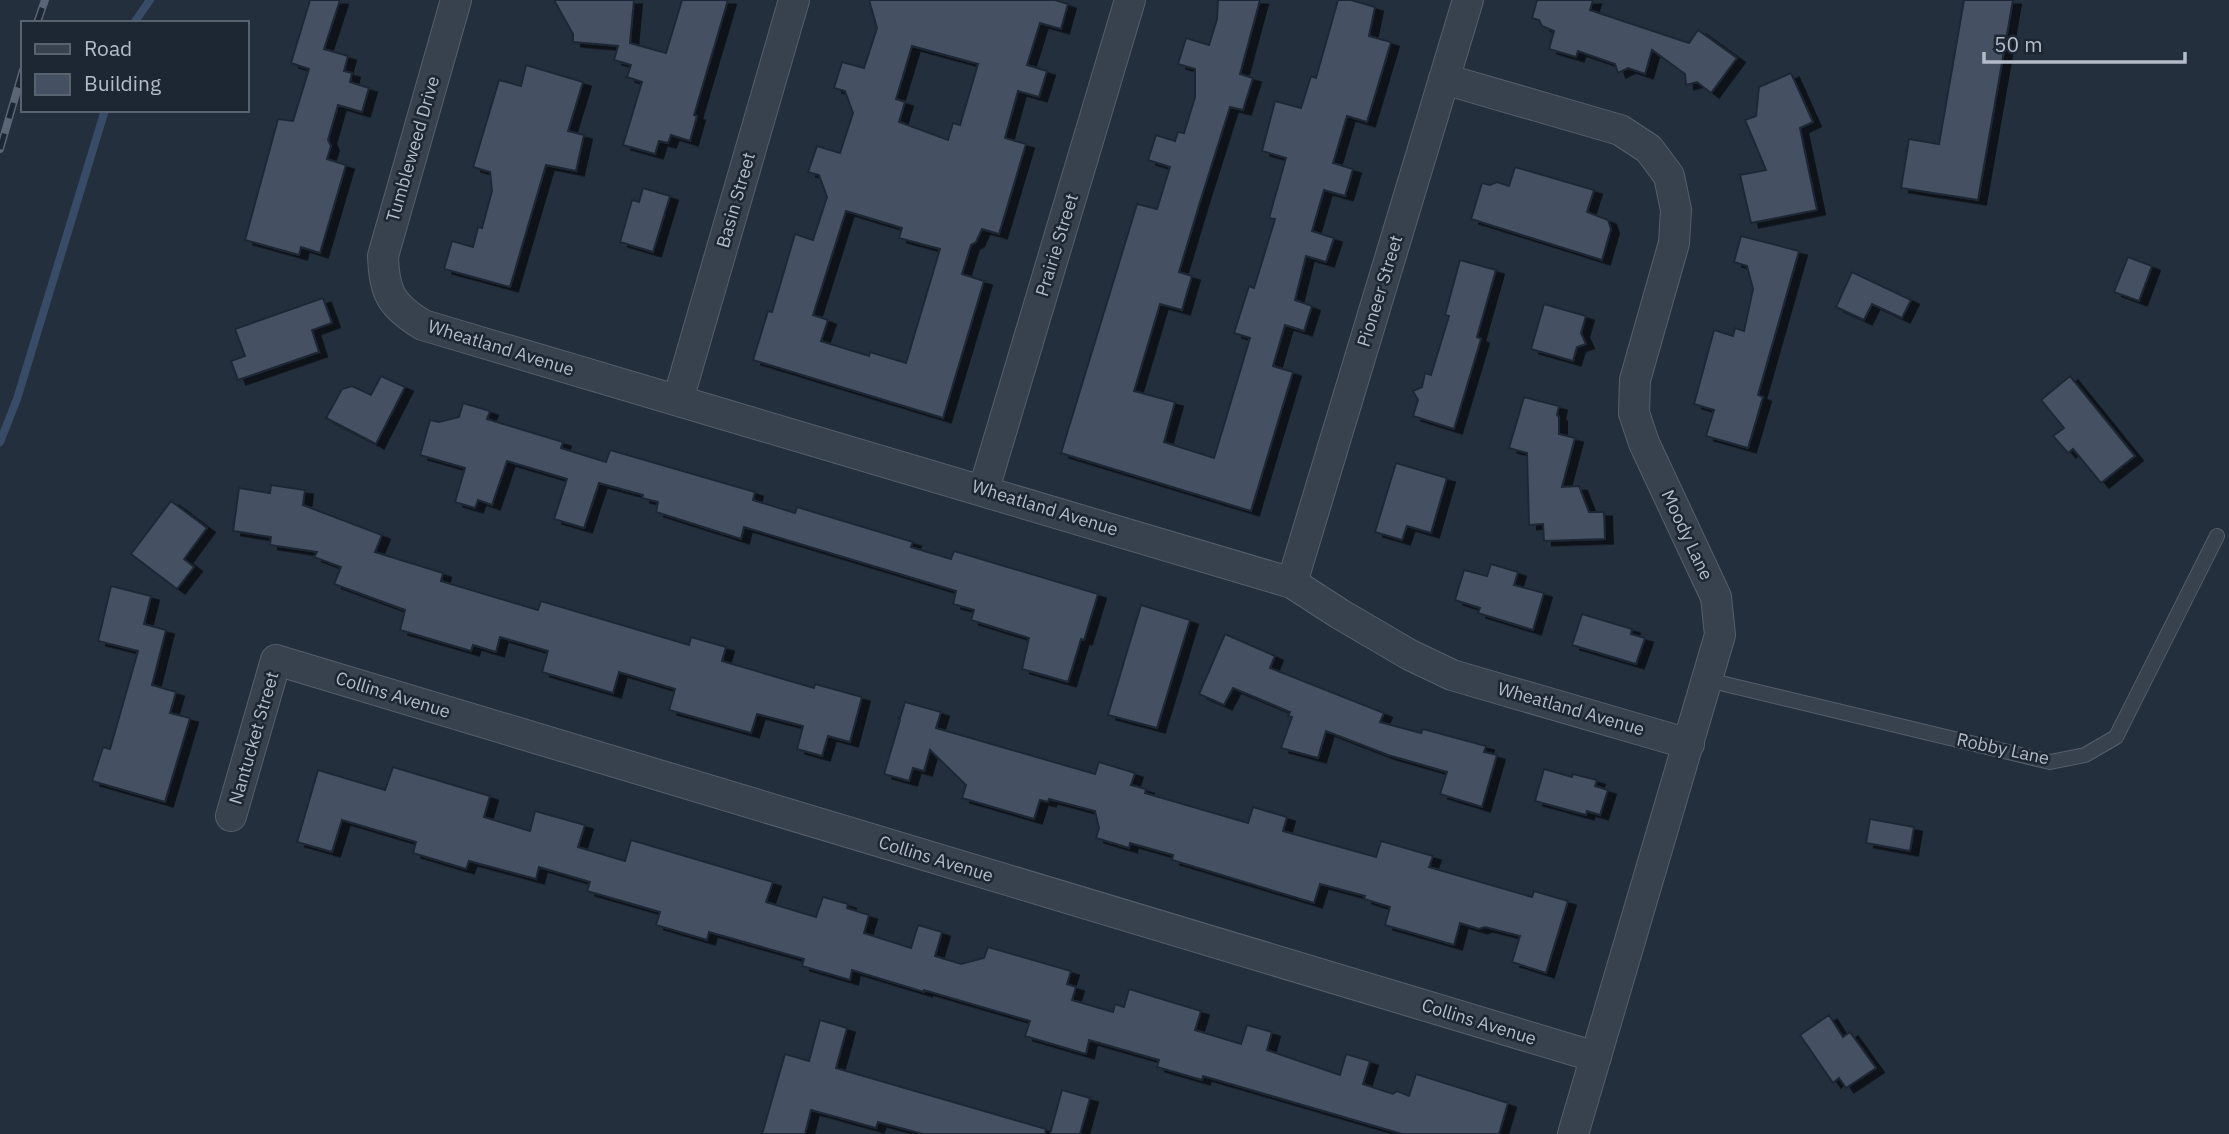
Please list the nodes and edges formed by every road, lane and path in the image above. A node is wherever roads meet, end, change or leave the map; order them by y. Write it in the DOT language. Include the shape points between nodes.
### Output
graph roads {
  1 [pos="456,0"];
  2 [pos="794,0"];
  3 [pos="1130,0"];
  4 [pos="1468,0"];
  5 [pos="1444,79"];
  6 [pos="391,299"];
  7 [pos="678,400"];
  8 [pos="984,489"];
  9 [pos="2217,536"];
  10 [pos="1292,583"];
  11 [pos="276,660"];
  12 [pos="1709,680"];
  13 [pos="1689,744"];
  14 [pos="231,816"];
  15 [pos="1596,1057"];
  16 [pos="1573,1134"];
  1 -- 6 [label="street, Tumbleweed Drive" via="383,256 383,278"];
  2 -- 7 [label="street, Basin Street"];
  3 -- 8 [label="street, Prairie Street"];
  4 -- 5 [label="street, Pioneer Street"];
  5 -- 10 [label="street, Pioneer Street"];
  5 -- 12 [label="street, Moody Lane" via="1620,130 1649,149 1670,176 1676,210 1674,243 1635,380 1634,413 1716,597 1720,635"];
  6 -- 7 [label="street, Wheatland Avenue" via="423,325"];
  7 -- 8 [label="street, Wheatland Avenue"];
  8 -- 10 [label="street, Wheatland Avenue"];
  9 -- 12 [label="lane, Robby Lane" via="2116,737 2085,755 2050,761"];
  10 -- 13 [label="street, Wheatland Avenue" via="1410,655 1452,675"];
  11 -- 14 [label="street, Nantucket Street"];
  11 -- 15 [label="street, Collins Avenue"];
  12 -- 13 [label="street, Moody Lane"];
  13 -- 15 [label="street, Moody Lane"];
  15 -- 16 [label="street, Moody Lane"];
}
